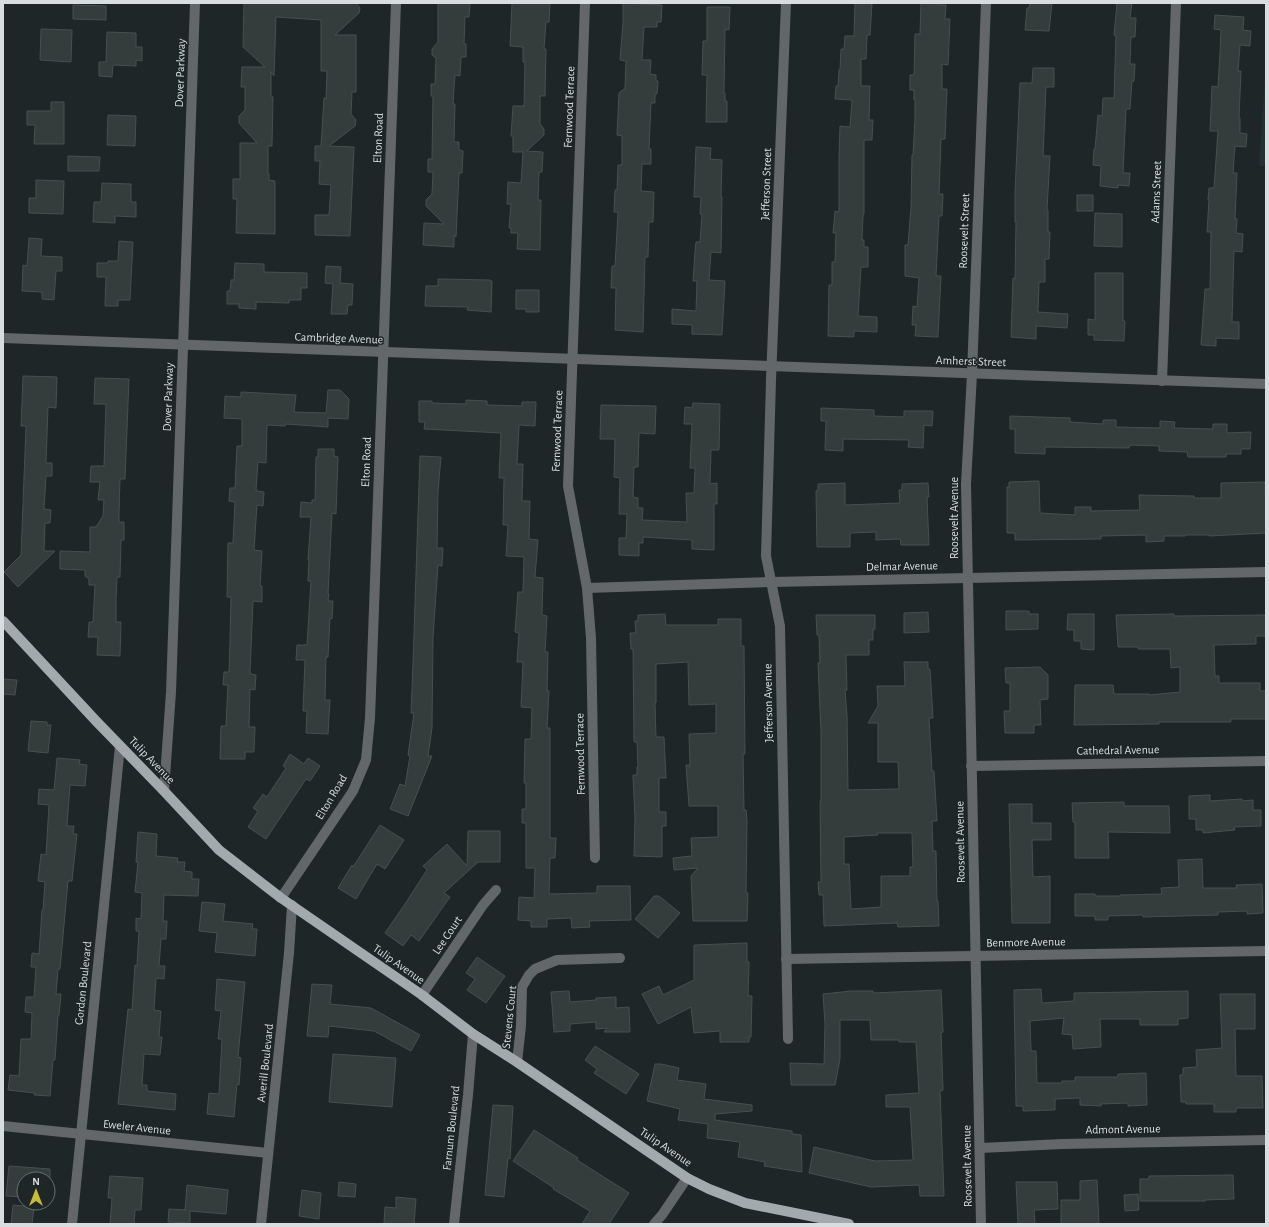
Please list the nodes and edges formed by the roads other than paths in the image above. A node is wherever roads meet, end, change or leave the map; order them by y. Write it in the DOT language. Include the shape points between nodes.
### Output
graph roads {
  1 [pos="195,3"];
  2 [pos="396,3"];
  3 [pos="585,3"];
  4 [pos="786,3"];
  5 [pos="986,3"];
  6 [pos="1176,3"];
  7 [pos="3,338"];
  8 [pos="183,345"];
  9 [pos="383,352"];
  10 [pos="572,359"];
  11 [pos="674,363"];
  12 [pos="772,367"];
  13 [pos="972,374"];
  14 [pos="1162,381"];
  15 [pos="1266,384"];
  16 [pos="967,460"];
  17 [pos="1266,572"];
  18 [pos="968,578"];
  19 [pos="771,582"];
  20 [pos="587,588"];
  21 [pos="3,621"];
  22 [pos="120,746"];
  23 [pos="1266,761"];
  24 [pos="971,766"];
  25 [pos="164,791"];
  26 [pos="595,858"];
  27 [pos="496,890"];
  28 [pos="281,898"];
  29 [pos="292,905"];
  30 [pos="1266,951"];
  31 [pos="976,956"];
  32 [pos="620,958"];
  33 [pos="786,959"];
  34 [pos="422,995"];
  35 [pos="473,1034"];
  36 [pos="788,1039"];
  37 [pos="517,1062"];
  38 [pos="3,1126"];
  39 [pos="81,1134"];
  40 [pos="1266,1140"];
  41 [pos="980,1148"];
  42 [pos="268,1153"];
  43 [pos="688,1178"];
  44 [pos="72,1224"];
  45 [pos="261,1224"];
  46 [pos="454,1224"];
  47 [pos="654,1224"];
  48 [pos="849,1224"];
  49 [pos="981,1224"];
  1 -- 8 [label="street, Dover Parkway"];
  2 -- 9 [label="street, Elton Road"];
  3 -- 10 [label="street, Fernwood Terrace"];
  4 -- 12 [label="street, Jefferson Street"];
  5 -- 13 [label="street, Roosevelt Street"];
  6 -- 14 [label="street, Adams Street"];
  7 -- 8 [label="street, Cambridge Avenue"];
  8 -- 9 [label="street, Cambridge Avenue"];
  8 -- 25 [label="street, Dover Parkway" via="171,692"];
  9 -- 10 [label="street, Cambridge Avenue"];
  9 -- 28 [label="street, Elton Road" via="370,718 366,760 353,791"];
  10 -- 11 [label="street, Cambridge Avenue"];
  10 -- 20 [label="street, Fernwood Terrace" via="568,486"];
  11 -- 12 [label="street, Amherst Street"];
  12 -- 13 [label="street, Amherst Street"];
  12 -- 19 [label="street, Jefferson Avenue" via="766,556"];
  13 -- 14 [label="street, Amherst Street"];
  13 -- 16 [label="street, Roosevelt Street"];
  14 -- 15 [label="street, Amherst Street"];
  16 -- 18 [label="street, Roosevelt Avenue"];
  17 -- 18 [label="street, Delmar Avenue"];
  18 -- 19 [label="street, Delmar Avenue"];
  18 -- 24 [label="street, Roosevelt Avenue"];
  19 -- 20 [label="street, Delmar Avenue"];
  19 -- 33 [label="street, Jefferson Avenue" via="780,626"];
  20 -- 26 [label="street, Fernwood Terrace" via="591,638"];
  21 -- 22 [label="main road, Tulip Avenue"];
  22 -- 25 [label="main road, Tulip Avenue"];
  22 -- 39 [label="street, Gordon Boulevard"];
  23 -- 24 [label="street, Cathedral Avenue"];
  24 -- 31 [label="street, Roosevelt Avenue"];
  25 -- 28 [label="main road, Tulip Avenue" via="219,850"];
  27 -- 34 [label="street, Lee Court"];
  28 -- 29 [label="main road, Tulip Avenue"];
  29 -- 34 [label="main road, Tulip Avenue"];
  29 -- 42 [label="street, Averill Boulevard"];
  30 -- 31 [label="street, Benmore Avenue"];
  31 -- 33 [label="street, Benmore Avenue"];
  31 -- 41 [label="street, Roosevelt Avenue"];
  32 -- 37 [label="street, Stevens Court" via="557,960 535,969 528,975 522,987"];
  33 -- 36 [label="street, Jefferson Avenue"];
  34 -- 35 [label="main road, Tulip Avenue"];
  35 -- 37 [label="main road, Tulip Avenue"];
  35 -- 46 [label="street, Farnum Boulevard"];
  37 -- 43 [label="main road, Tulip Avenue"];
  38 -- 39 [label="street, Eweler Avenue"];
  39 -- 42 [label="street, Eweler Avenue"];
  39 -- 44 [label="street, Gordon Boulevard"];
  40 -- 41 [label="street, Admont Avenue"];
  41 -- 49 [label="street, Roosevelt Avenue"];
  42 -- 45 [label="street, Averill Boulevard"];
  43 -- 47 [label="street"];
  43 -- 48 [label="main road, Tulip Avenue" via="745,1203"];
}
